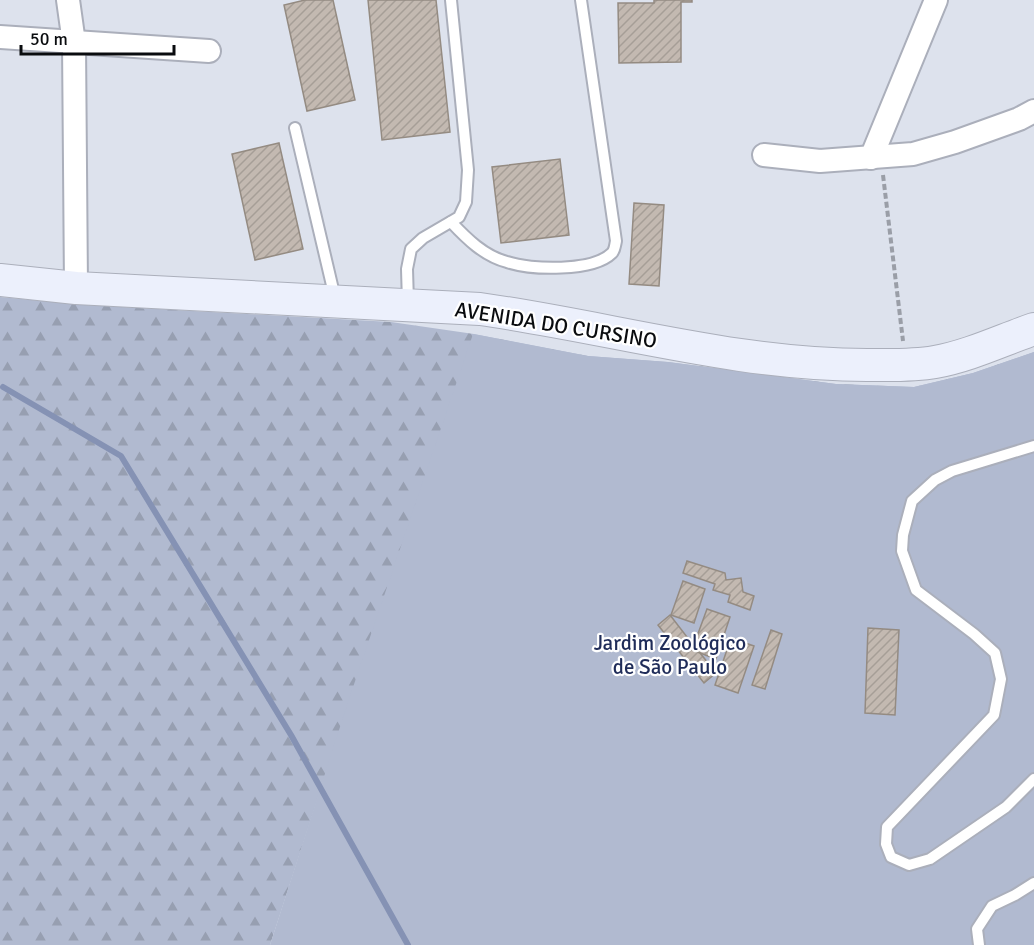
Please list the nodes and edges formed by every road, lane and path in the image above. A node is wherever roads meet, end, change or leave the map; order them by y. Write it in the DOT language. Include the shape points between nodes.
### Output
graph roads {
  1 [pos="68,0"];
  2 [pos="452,0"];
  3 [pos="581,0"];
  4 [pos="936,0"];
  5 [pos="0,37"];
  6 [pos="74,43"];
  7 [pos="209,51"];
  8 [pos="1034,111"];
  9 [pos="295,128"];
  10 [pos="764,155"];
  11 [pos="876,157"];
  12 [pos="451,222"];
  13 [pos="0,280"];
  14 [pos="76,288"];
  15 [pos="335,301"];
  16 [pos="408,305"];
  17 [pos="1034,328"];
  18 [pos="906,365"];
  19 [pos="1034,446"];
  20 [pos="1034,779"];
  21 [pos="1034,883"];
  22 [pos="979,945"];
  1 -- 6 [label="street"];
  2 -- 12 [label="lane" via="468,170 463,212"];
  3 -- 12 [label="lane" via="616,241 614,251 604,259 579,266 547,268 507,262 471,243"];
  4 -- 11 [label="street"];
  5 -- 6 [label="street"];
  6 -- 7 [label="street"];
  6 -- 14 [label="street"];
  8 -- 11 [label="street" via="955,142 913,154"];
  9 -- 15 [label="lane"];
  10 -- 11 [label="street" via="820,161"];
  11 -- 18 [label="path"];
  12 -- 16 [label="lane" via="411,249"];
  13 -- 14 [label="main road, AVENIDA DO CURSINO"];
  14 -- 15 [label="main road, AVENIDA DO CURSINO"];
  15 -- 16 [label="main road, AVENIDA DO CURSINO"];
  16 -- 18 [label="main road, AVENIDA DO CURSINO" via="480,309 721,352 828,365"];
  17 -- 18 [label="main road, AVENIDA DO CURSINO" via="934,363"];
  19 -- 20 [label="lane" via="952,471 912,501 902,551 916,590 995,653 1001,680 994,715 888,827 886,844 891,857 909,865 930,859 1006,807"];
  21 -- 22 [label="lane" via="992,906 977,929"];
}
